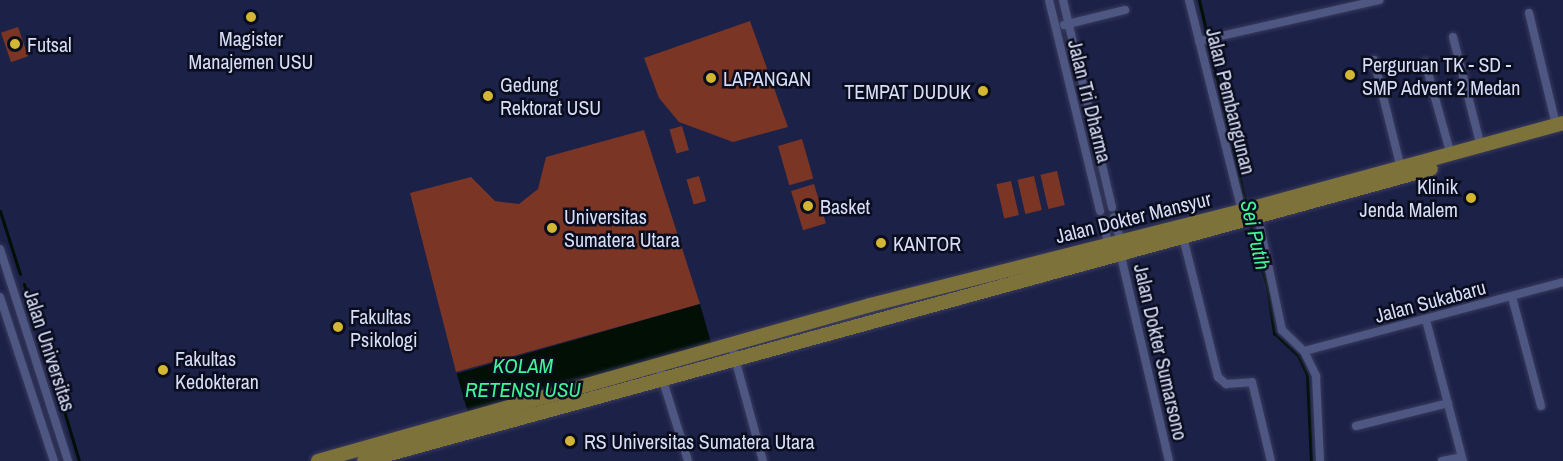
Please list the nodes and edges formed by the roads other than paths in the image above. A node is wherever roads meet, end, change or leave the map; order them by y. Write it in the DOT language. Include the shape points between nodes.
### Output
graph roads {
  1 [pos="1049,0"];
  2 [pos="1064,0"];
  3 [pos="1189,0"];
  4 [pos="1379,0"];
  5 [pos="1125,10"];
  6 [pos="1529,14"];
  7 [pos="1069,24"];
  8 [pos="1055,27"];
  9 [pos="1453,37"];
  10 [pos="1205,39"];
  11 [pos="1374,60"];
  12 [pos="1425,62"];
  13 [pos="1082,82"];
  14 [pos="1069,85"];
  15 [pos="1561,127"];
  16 [pos="1481,147"];
  17 [pos="1451,155"];
  18 [pos="1401,168"];
  19 [pos="1112,207"];
  20 [pos="1100,211"];
  21 [pos="1249,214"];
  22 [pos="1114,217"];
  23 [pos="1102,220"];
  24 [pos="1183,237"];
  25 [pos="1116,244"];
  26 [pos="0,249"];
  27 [pos="1563,282"];
  28 [pos="0,297"];
  29 [pos="1512,297"];
  30 [pos="1426,320"];
  31 [pos="28,336"];
  32 [pos="14,340"];
  33 [pos="731,344"];
  34 [pos="713,350"];
  35 [pos="1304,351"];
  36 [pos="735,360"];
  37 [pos="658,365"];
  38 [pos="717,365"];
  39 [pos="662,380"];
  40 [pos="1448,403"];
  41 [pos="1541,406"];
  42 [pos="470,425"];
  43 [pos="1356,426"];
  44 [pos="1462,459"];
  45 [pos="54,461"];
  46 [pos="68,461"];
  47 [pos="318,461"];
  48 [pos="364,461"];
  49 [pos="688,461"];
  50 [pos="763,461"];
  51 [pos="1169,461"];
  52 [pos="1271,461"];
  53 [pos="1320,461"];
  54 [pos="1442,461"];
  1 -- 8 [label="street, Jalan Tri Dharma"];
  2 -- 7 [label="street, Jalan Tri Dharma"];
  3 -- 10 [label="street, Jalan Pembangunan"];
  4 -- 10 [label="street"];
  5 -- 7 [label="street"];
  6 -- 15 [label="street"];
  7 -- 8 [label="street"];
  7 -- 13 [label="street, Jalan Tri Dharma"];
  8 -- 14 [label="street, Jalan Tri Dharma"];
  9 -- 16 [label="street"];
  10 -- 21 [label="street, Jalan Pembangunan"];
  11 -- 18 [label="street"];
  12 -- 17 [label="street"];
  13 -- 14 [label="street"];
  13 -- 19 [label="street, Jalan Tri Dharma"];
  14 -- 20 [label="street, Jalan Tri Dharma"];
  15 -- 16 [label="main road, Jalan Dokter Mansyur"];
  15 -- 21 [label="main road, Jalan Dokter Mansyur"];
  16 -- 17 [label="main road, Jalan Dokter Mansyur"];
  17 -- 18 [label="main road, Jalan Dokter Mansyur"];
  18 -- 21 [label="main road, Jalan Dokter Mansyur"];
  21 -- 24 [label="main road, Jalan Dokter Mansyur"];
  21 -- 25 [label="main road, Jalan Dokter Mansyur"];
  21 -- 35 [label="street, Jalan Pembangunan" via="1282,330"];
  22 -- 25 [label="street"];
  23 -- 25 [label="street"];
  24 -- 25 [label="main road, Jalan Dokter Mansyur"];
  24 -- 52 [label="street" via="1218,377 1226,384 1252,382"];
  25 -- 33 [label="main road, Jalan Dokter Mansyur"];
  25 -- 36 [label="main road, Jalan Dokter Mansyur"];
  25 -- 51 [label="street, Jalan Dokter Sumarsono"];
  26 -- 31 [label="street, Jalan Universitas"];
  27 -- 29 [label="street, Jalan Sukabaru"];
  28 -- 32 [label="street, Jalan Universitas"];
  29 -- 30 [label="street, Jalan Sukabaru"];
  29 -- 41 [label="street"];
  30 -- 35 [label="street, Jalan Sukabaru"];
  30 -- 40 [label="street"];
  31 -- 32 [label="street"];
  31 -- 46 [label="street, Jalan Universitas"];
  32 -- 45 [label="street, Jalan Universitas"];
  33 -- 34 [label="main road, Jalan Dokter Mansyur"];
  33 -- 36 [label="street"];
  34 -- 37 [label="main road, Jalan Dokter Mansyur"];
  34 -- 38 [label="street"];
  35 -- 53 [label="street" via="1316,376"];
  36 -- 38 [label="main road, Jalan Dokter Mansyur"];
  36 -- 50 [label="street"];
  37 -- 39 [label="street"];
  37 -- 42 [label="main road, Jalan Dokter Mansyur"];
  38 -- 39 [label="main road, Jalan Dokter Mansyur"];
  39 -- 42 [label="main road, Jalan Dokter Mansyur"];
  39 -- 49 [label="street"];
  40 -- 43 [label="street"];
  40 -- 44 [label="street"];
  42 -- 47 [label="main road, Jalan Dokter Mansyur"];
  42 -- 48 [label="main road, Jalan Dokter Mansyur"];
  44 -- 54 [label="street"];
}
